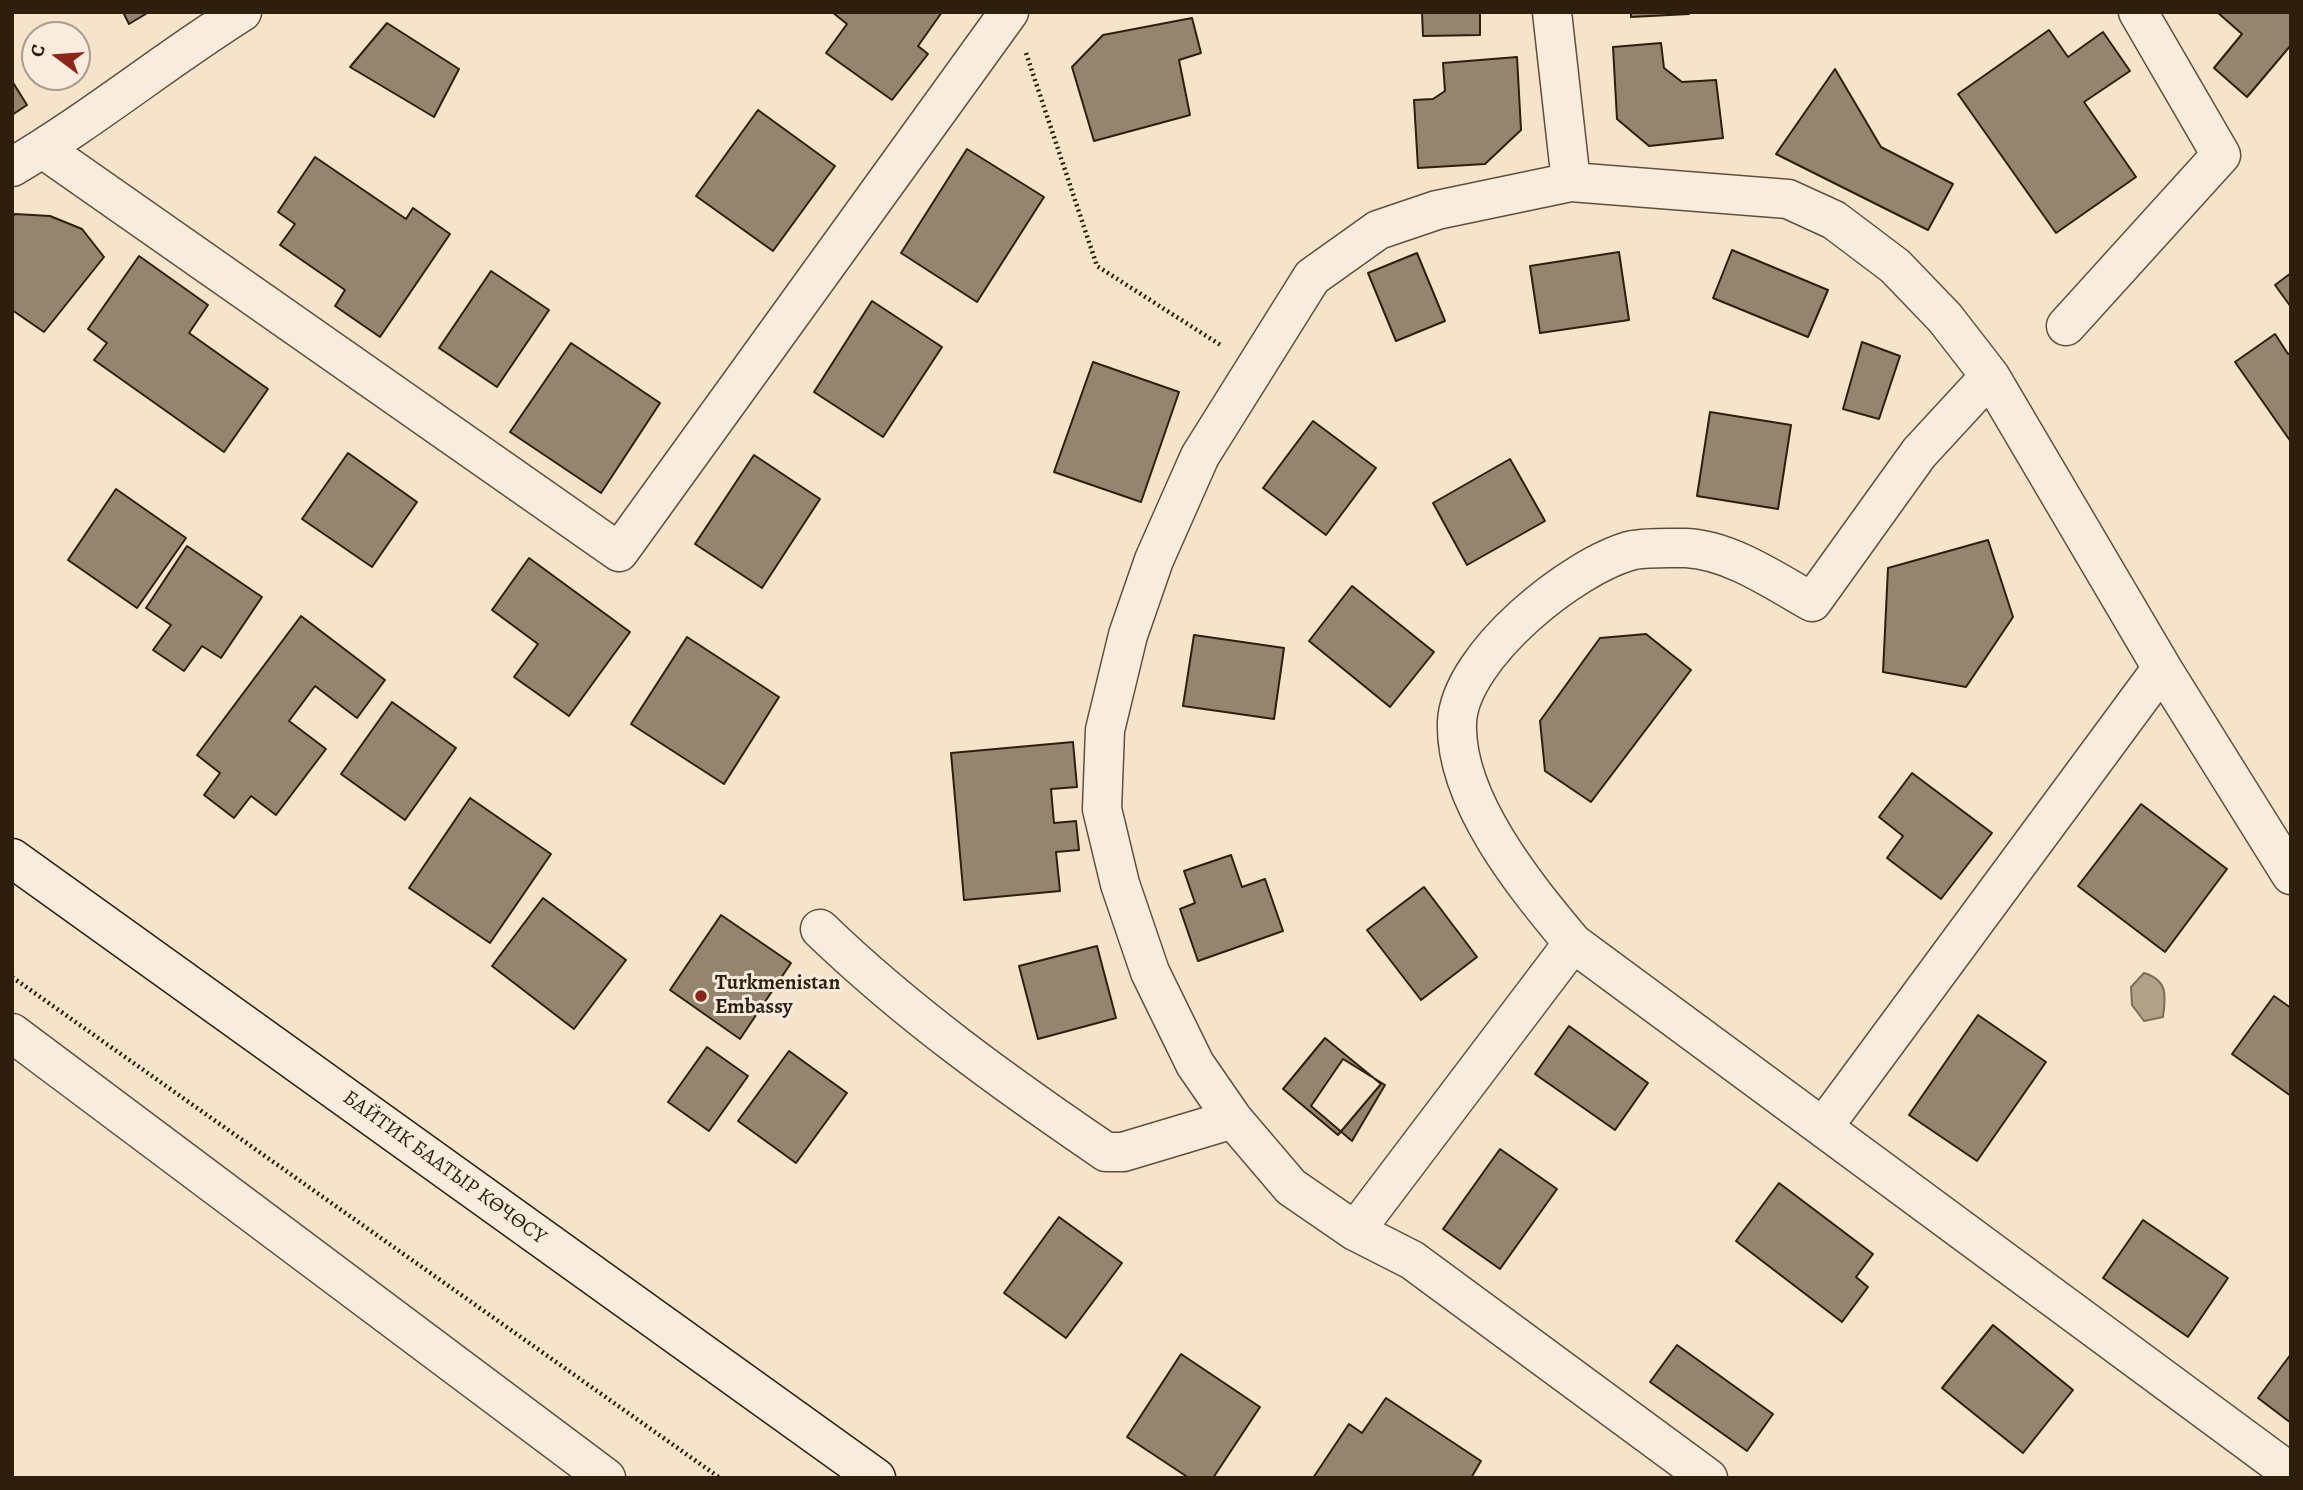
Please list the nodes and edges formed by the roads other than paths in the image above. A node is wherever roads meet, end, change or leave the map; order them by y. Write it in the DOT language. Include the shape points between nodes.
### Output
graph roads {
  1 [pos="242,12"];
  2 [pos="1009,12"];
  3 [pos="1552,12"];
  4 [pos="2138,12"];
  5 [pos="28,158"];
  6 [pos="1571,182"];
  7 [pos="2066,326"];
  8 [pos="1990,376"];
  9 [pos="2162,668"];
  10 [pos="12,858"];
  11 [pos="2291,875"];
  12 [pos="820,929"];
  13 [pos="1573,943"];
  14 [pos="12,1033"];
  15 [pos="1233,1119"];
  16 [pos="1824,1126"];
  17 [pos="1355,1231"];
  18 [pos="2291,1474"];
  19 [pos="606,1478"];
  20 [pos="876,1478"];
  21 [pos="1708,1478"];
  1 -- 5 [label="street"];
  2 -- 5 [label="street" via="619,552"];
  3 -- 6 [label="street"];
  4 -- 7 [label="street" via="2221,156"];
  6 -- 8 [label="street" via="1788,199 1834,220 1895,266 1945,318"];
  6 -- 15 [label="street" via="1437,211 1378,230 1312,277 1200,456 1149,572 1105,730 1102,809 1120,884 1150,972 1195,1064"];
  8 -- 9 [label="street"];
  8 -- 13 [label="street" via="1919,453 1812,603 1748,565 1688,548 1633,550 1577,575 1495,643 1470,684 1457,720 1462,765 1518,878"];
  9 -- 11 [label="street"];
  9 -- 16 [label="street"];
  10 -- 20 [label="street, БАЙТИК БААТЫР КӨЧӨСҮ"];
  12 -- 15 [label="street" via="861,970 931,1027 1106,1152 1123,1152"];
  13 -- 16 [label="street"];
  13 -- 17 [label="street"];
  14 -- 19 [label="street"];
  15 -- 17 [label="street" via="1291,1187"];
  16 -- 18 [label="street"];
  17 -- 21 [label="street" via="1412,1260"];
}
